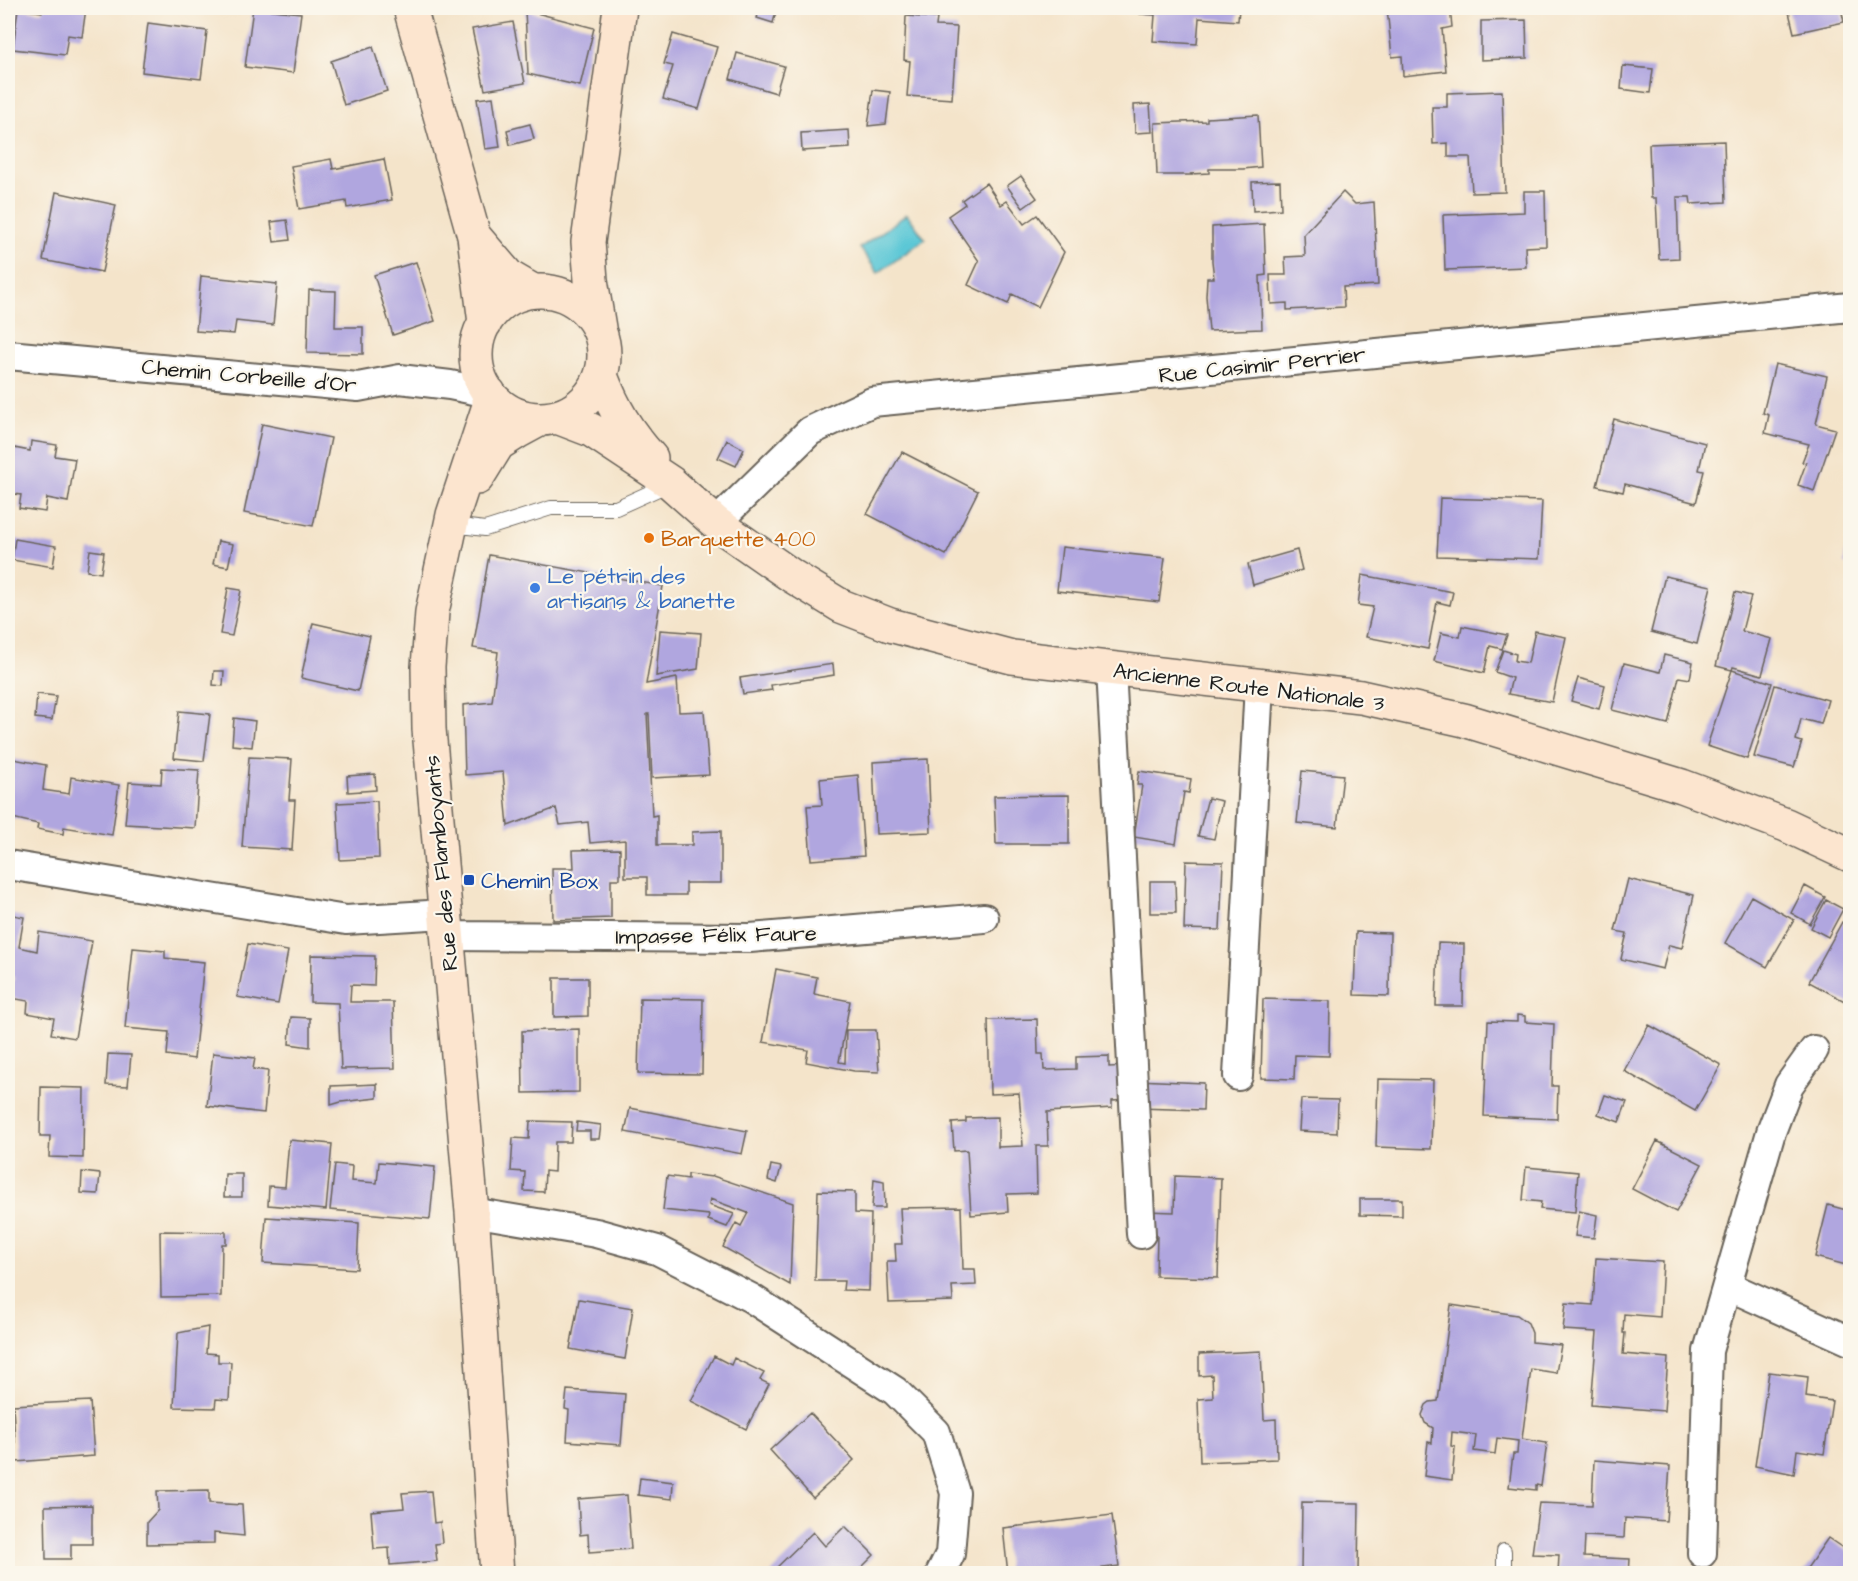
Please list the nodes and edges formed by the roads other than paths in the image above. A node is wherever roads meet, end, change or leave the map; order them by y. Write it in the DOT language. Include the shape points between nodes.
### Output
graph roads {
  1 [pos="410,8"];
  2 [pos="620,8"];
  3 [pos="474,236"];
  4 [pos="588,242"];
  5 [pos="542,291"];
  6 [pos="1851,307"];
  7 [pos="484,322"];
  8 [pos="599,329"];
  9 [pos="8,355"];
  10 [pos="601,376"];
  11 [pos="489,393"];
  12 [pos="549,418"];
  13 [pos="671,483"];
  14 [pos="452,520"];
  15 [pos="716,523"];
  16 [pos="1111,669"];
  17 [pos="1259,686"];
  18 [pos="1851,855"];
  19 [pos="8,865"];
  20 [pos="984,918"];
  21 [pos="446,925"];
  22 [pos="1814,1050"];
  23 [pos="1238,1076"];
  24 [pos="472,1212"];
  25 [pos="1141,1234"];
  26 [pos="1728,1286"];
  27 [pos="1851,1341"];
  28 [pos="1504,1551"];
  29 [pos="1702,1553"];
  30 [pos="497,1574"];
  31 [pos="940,1574"];
  32 [pos="1504,1574"];
  1 -- 3 [label="main road"];
  2 -- 4 [label="main road"];
  3 -- 5 [label="main road" via="509,277"];
  3 -- 7 [label="main road"];
  4 -- 5 [label="main road" via="564,275"];
  4 -- 8 [label="main road"];
  5 -- 7 [label="main road" via="518,294 493,310"];
  5 -- 8 [label="main road" via="566,296 580,304"];
  6 -- 15 [label="street, Rue Casimir Perrier" via="872,402 810,431"];
  7 -- 11 [label="main road" via="476,359"];
  8 -- 10 [label="main road" via="605,360"];
  9 -- 11 [label="street, Chemin Corbeille d'Or" via="358,387 400,379"];
  10 -- 12 [label="main road" via="584,402"];
  10 -- 13 [label="main road, Ancienne Route Nationale 3" via="612,406"];
  11 -- 12 [label="main road" via="522,416"];
  11 -- 14 [label="main road, Rue des Flamboyants" via="489,406"];
  12 -- 13 [label="main road, Ancienne Route Nationale 3" via="591,430"];
  12 -- 14 [label="main road, Rue des Flamboyants" via="498,444"];
  13 -- 14 [label="lane" via="616,508 551,508 485,529"];
  13 -- 15 [label="main road, Ancienne Route Nationale 3"];
  14 -- 21 [label="main road, Rue des Flamboyants" via="432,612 428,668 429,729"];
  15 -- 16 [label="main road, Ancienne Route Nationale 3" via="841,606 890,625 1012,657"];
  16 -- 17 [label="main road, Ancienne Route Nationale 3"];
  16 -- 25 [label="street"];
  17 -- 18 [label="main road, Ancienne Route Nationale 3" via="1361,697 1464,720 1682,786 1786,825"];
  17 -- 23 [label="street"];
  19 -- 21 [label="street" via="346,920"];
  20 -- 21 [label="street, Impasse Félix Faure" via="750,938"];
  21 -- 24 [label="main road, Rue des Flamboyants"];
  22 -- 26 [label="street" via="1788,1085 1770,1132"];
  24 -- 30 [label="main road, Rue des Flamboyants"];
  24 -- 31 [label="street" via="596,1233 657,1250 751,1298 895,1391 936,1432 955,1493 950,1554"];
  26 -- 27 [label="street"];
  26 -- 29 [label="street" via="1708,1351"];
  28 -- 32 [label="lane"];
}
